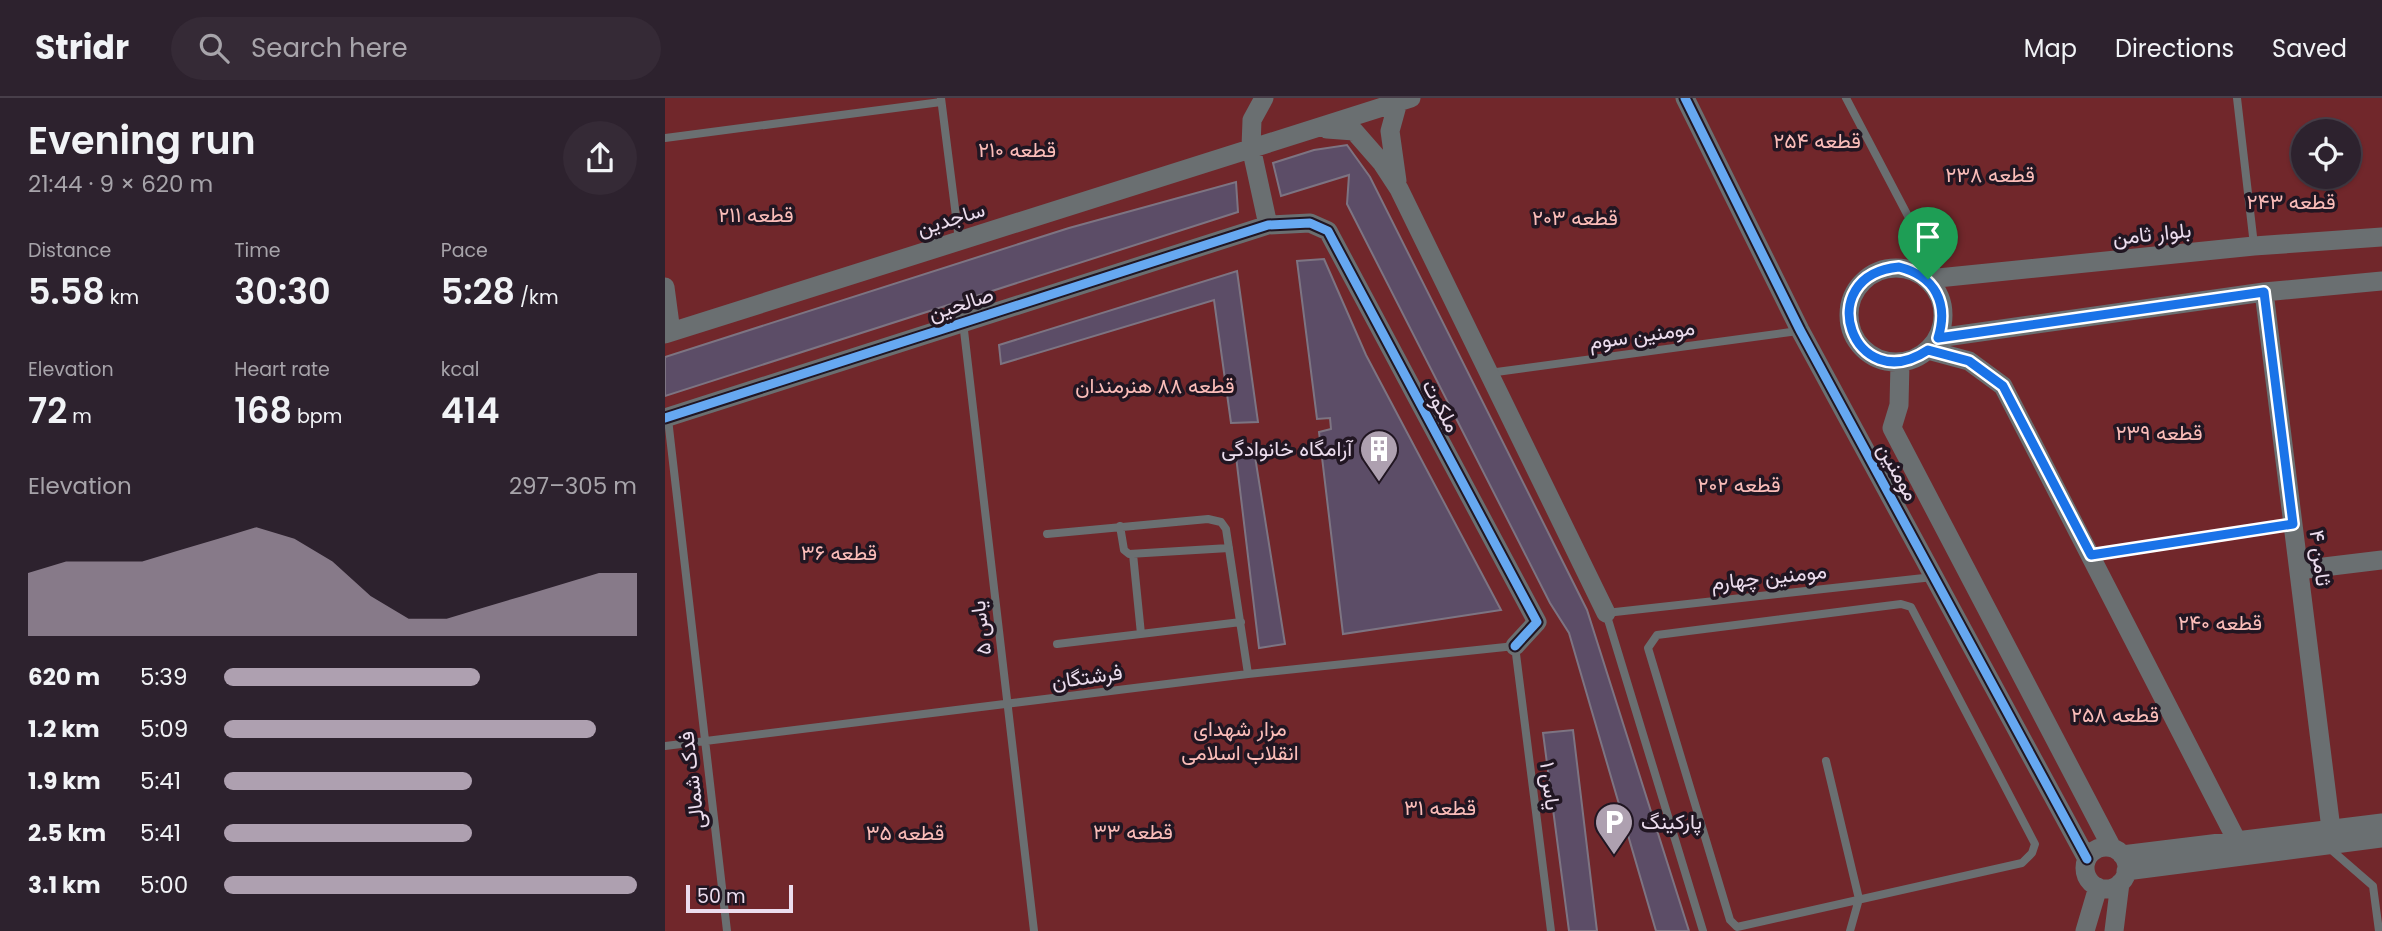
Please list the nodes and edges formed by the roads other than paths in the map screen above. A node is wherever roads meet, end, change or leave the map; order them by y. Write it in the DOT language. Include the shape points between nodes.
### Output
graph roads {
  1 [pos="1264,98"];
  2 [pos="1685,98"];
  3 [pos="1846,98"];
  4 [pos="2237,98"];
  5 [pos="941,100"];
  6 [pos="1405,100"];
  7 [pos="1319,128"];
  8 [pos="665,138"];
  9 [pos="1251,147"];
  10 [pos="1399,189"];
  11 [pos="1268,225"];
  12 [pos="2382,237"];
  13 [pos="959,240"];
  14 [pos="2254,246"];
  15 [pos="1934,279"];
  16 [pos="2382,281"];
  17 [pos="665,287"];
  18 [pos="2264,292"];
  19 [pos="963,322"];
  20 [pos="1800,330"];
  21 [pos="668,333"];
  22 [pos="1933,344"];
  23 [pos="1900,363"];
  24 [pos="1489,373"];
  25 [pos="666,418"];
  26 [pos="2293,524"];
  27 [pos="1120,526"];
  28 [pos="1047,534"];
  29 [pos="1229,548"];
  30 [pos="1133,554"];
  31 [pos="2091,555"];
  32 [pos="2382,560"];
  33 [pos="2299,570"];
  34 [pos="1935,577"];
  35 [pos="1606,613"];
  36 [pos="1241,622"];
  37 [pos="1141,634"];
  38 [pos="1057,644"];
  39 [pos="1514,646"];
  40 [pos="1248,674"];
  41 [pos="1008,706"];
  42 [pos="705,741"];
  43 [pos="665,746"];
  44 [pos="1826,761"];
  45 [pos="2382,823"];
  46 [pos="2329,837"];
  47 [pos="2382,838"];
  48 [pos="2236,839"];
  49 [pos="2087,859"];
  50 [pos="2120,864"];
  51 [pos="2098,887"];
  52 [pos="1859,899"];
  53 [pos="2091,930"];
  54 [pos="727,931"];
  55 [pos="1034,931"];
  56 [pos="1551,931"];
  57 [pos="1703,931"];
  58 [pos="1850,931"];
  59 [pos="2114,931"];
  60 [pos="2379,931"];
  1 -- 9 [label="street" via="1252,120"];
  2 -- 20 [label="street, مومنین"];
  3 -- 15 [label="lane"];
  4 -- 14 [label="lane"];
  5 -- 8 [label="lane"];
  5 -- 13 [label="lane"];
  6 -- 7 [label="street, ساجدین"];
  6 -- 10 [label="street" via="1389,131"];
  7 -- 9 [label="street, ساجدین"];
  7 -- 10 [label="street" via="1354,131"];
  9 -- 11 [label="street"];
  9 -- 13 [label="street, ساجدین"];
  10 -- 24 [label="street"];
  11 -- 19 [label="street, صالحین"];
  11 -- 39 [label="street, ملکوت" via="1310,223 1328,231 1537,622"];
  12 -- 14 [label="street, بلوار ثامن"];
  13 -- 21 [label="street, ساجدین"];
  14 -- 15 [label="street, بلوار ثامن"];
  15 -- 22 [label="street" via="1943,323"];
  15 -- 23 [label="street" via="1899,267 1884,269 1863,281 1850,300 1849,323 1858,345 1870,356"];
  16 -- 18 [label="street"];
  17 -- 21 [label="street"];
  18 -- 22 [label="street"];
  18 -- 26 [label="street, ثامن ۴"];
  19 -- 25 [label="street, صالحین"];
  19 -- 41 [label="lane, یاس ۵"];
  20 -- 24 [label="lane, مومنین سوم"];
  20 -- 34 [label="street, مومنین"];
  22 -- 23 [label="street" via="1915,359"];
  22 -- 31 [label="street" via="1969,361 2003,386"];
  23 -- 50 [label="street, مومنین" via="1899,405 1892,428"];
  24 -- 35 [label="street"];
  25 -- 42 [label="lane, فدک شمالی"];
  26 -- 31 [label="lane"];
  26 -- 33 [label="street, ثامن ۴"];
  27 -- 28 [label="lane"];
  27 -- 29 [label="lane" via="1213,519 1224,524"];
  27 -- 30 [label="lane" via="1124,550"];
  29 -- 30 [label="lane"];
  29 -- 36 [label="lane"];
  30 -- 37 [label="lane"];
  31 -- 48 [label="street"];
  32 -- 33 [label="street"];
  33 -- 46 [label="street, ثامن ۴"];
  34 -- 35 [label="lane, مومنین چهارم"];
  34 -- 49 [label="street, مومنین"];
  35 -- 57 [label="lane"];
  36 -- 37 [label="lane"];
  36 -- 40 [label="lane"];
  37 -- 38 [label="lane"];
  39 -- 40 [label="lane, فرشتگان"];
  39 -- 56 [label="lane, یاس ۱"];
  40 -- 41 [label="lane, فرشتگان"];
  41 -- 42 [label="lane, فرشتگان"];
  41 -- 55 [label="lane, یاس ۵"];
  42 -- 43 [label="lane, فرشتگان"];
  42 -- 54 [label="lane, فدک شمالی"];
  44 -- 52 [label="lane"];
  45 -- 46 [label="street"];
  46 -- 47 [label="street"];
  46 -- 48 [label="street"];
  46 -- 50 [label="street"];
  46 -- 60 [label="lane" via="2373,886"];
  48 -- 50 [label="street"];
  49 -- 50 [label="street" via="2101,848"];
  49 -- 51 [label="street" via="2086,875"];
  50 -- 51 [label="street" via="2110,888"];
  50 -- 59 [label="street"];
  51 -- 53 [label="street"];
  52 -- 52 [label="lane" via="2022,863 2035,844 1911,607 1901,604 1657,635 1648,648 1730,920 1737,927"];
  52 -- 58 [label="lane"];
}
